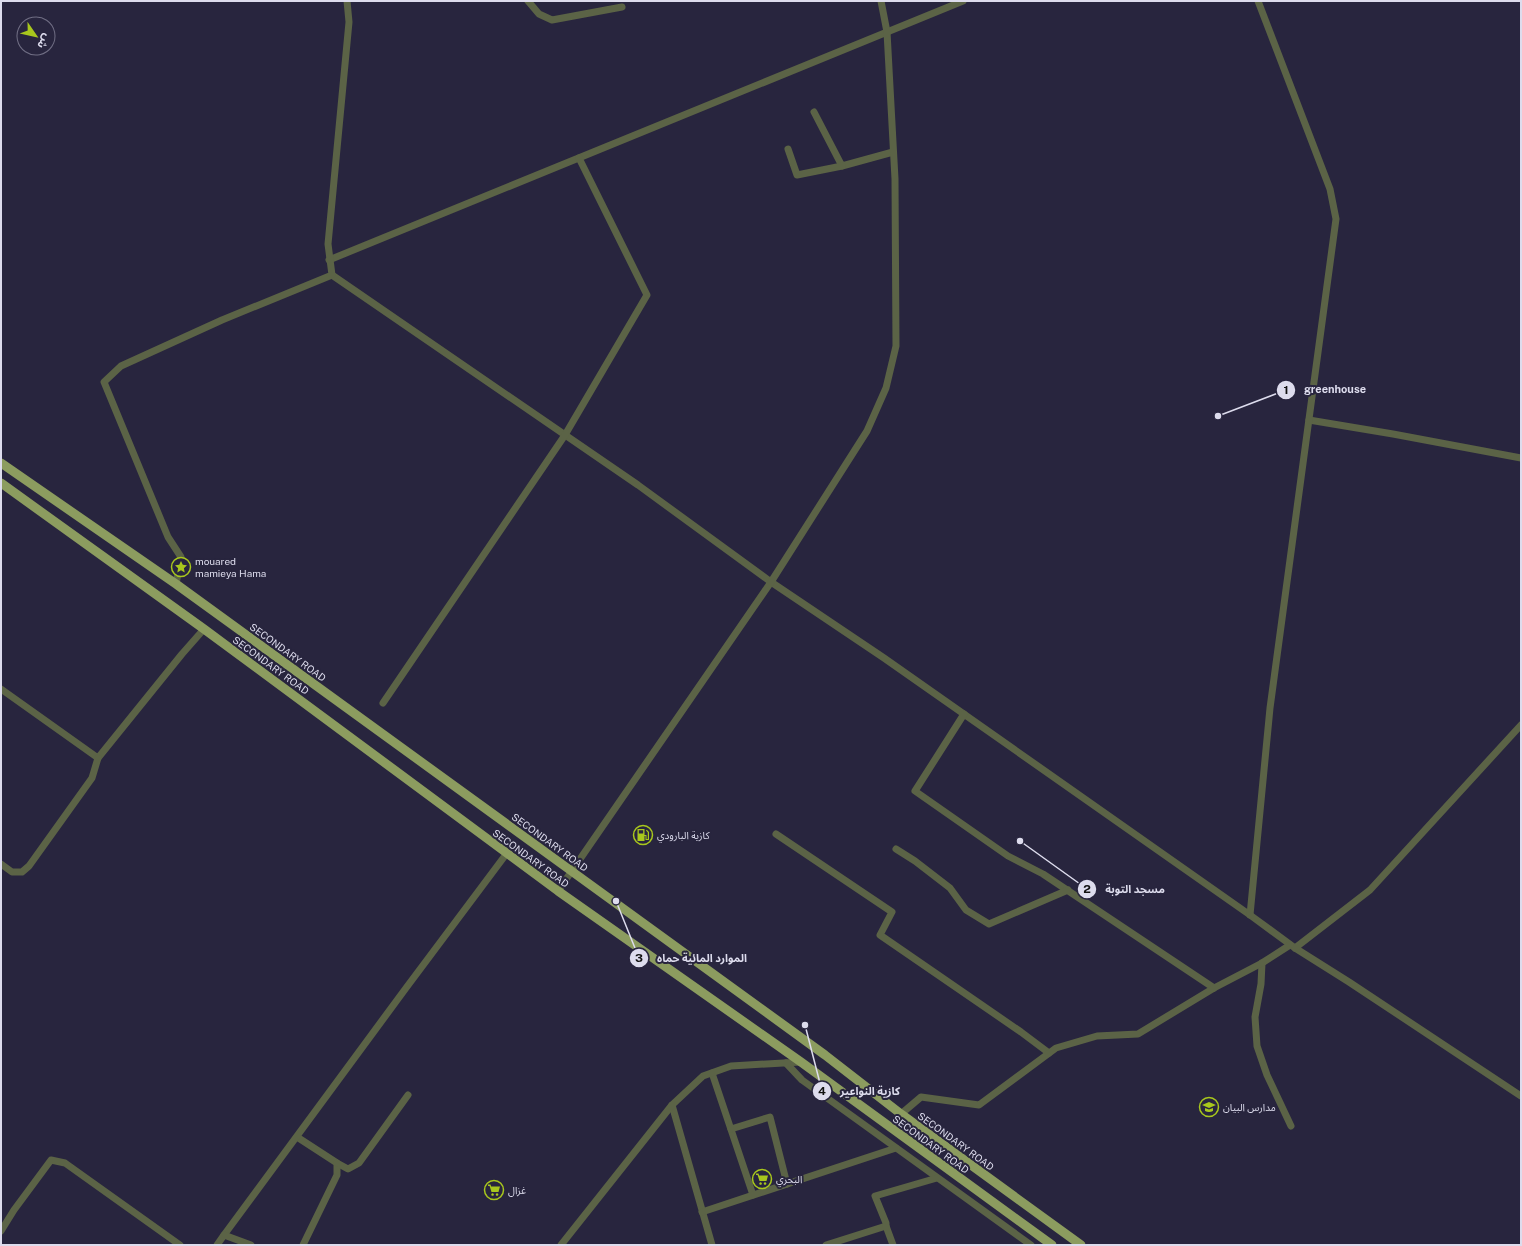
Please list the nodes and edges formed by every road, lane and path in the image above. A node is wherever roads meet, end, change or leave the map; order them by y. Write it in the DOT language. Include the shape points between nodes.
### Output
graph roads {
  1 [pos="347,1"];
  2 [pos="528,1"];
  3 [pos="881,1"];
  4 [pos="963,1"];
  5 [pos="1258,1"];
  6 [pos="622,7"];
  7 [pos="887,32"];
  8 [pos="814,112"];
  9 [pos="788,149"];
  10 [pos="893,152"];
  11 [pos="579,158"];
  12 [pos="842,166"];
  13 [pos="329,260"];
  14 [pos="332,275"];
  15 [pos="1309,420"];
  16 [pos="565,435"];
  17 [pos="1521,458"];
  18 [pos="1,463"];
  19 [pos="1,483"];
  20 [pos="771,582"];
  21 [pos="176,584"];
  22 [pos="204,630"];
  23 [pos="1,689"];
  24 [pos="384,703"];
  25 [pos="964,714"];
  26 [pos="1521,725"];
  27 [pos="98,758"];
  28 [pos="776,834"];
  29 [pos="896,849"];
  30 [pos="507,853"];
  31 [pos="1,864"];
  32 [pos="572,871"];
  33 [pos="1068,890"];
  34 [pos="558,891"];
  35 [pos="1250,914"];
  36 [pos="1292,947"];
  37 [pos="1262,963"];
  38 [pos="1214,988"];
  39 [pos="1049,1053"];
  40 [pos="801,1062"];
  41 [pos="786,1063"];
  42 [pos="712,1073"];
  43 [pos="408,1095"];
  44 [pos="1521,1096"];
  45 [pos="672,1105"];
  46 [pos="901,1114"];
  47 [pos="1291,1126"];
  48 [pos="731,1129"];
  49 [pos="297,1137"];
  50 [pos="896,1148"];
  51 [pos="336,1163"];
  52 [pos="937,1178"];
  53 [pos="787,1184"];
  54 [pos="753,1195"];
  55 [pos="702,1212"];
  56 [pos="886,1226"];
  57 [pos="1,1230"];
  58 [pos="224,1235"];
  59 [pos="180,1245"];
  60 [pos="218,1245"];
  61 [pos="251,1245"];
  62 [pos="303,1245"];
  63 [pos="561,1245"];
  64 [pos="712,1245"];
  65 [pos="826,1245"];
  66 [pos="892,1245"];
  67 [pos="1031,1245"];
  68 [pos="1052,1245"];
  69 [pos="1081,1245"];
  1 -- 13 [label="street" via="349,22 328,244"];
  2 -- 6 [label="street" via="539,14 552,20"];
  3 -- 7 [label="street"];
  4 -- 7 [label="street"];
  5 -- 15 [label="street" via="1330,189 1336,219"];
  7 -- 10 [label="street"];
  7 -- 11 [label="street"];
  8 -- 12 [label="street"];
  9 -- 12 [label="street" via="797,175"];
  10 -- 12 [label="street"];
  10 -- 20 [label="street" via="896,346 886,388 867,431"];
  11 -- 13 [label="street"];
  11 -- 16 [label="street" via="647,295"];
  13 -- 14 [label="street"];
  14 -- 16 [label="street"];
  14 -- 21 [label="street" via="222,320 121,366 104,382 168,537 181,557"];
  15 -- 17 [label="street"];
  15 -- 35 [label="street" via="1270,708"];
  16 -- 20 [label="street"];
  16 -- 24 [label="street"];
  18 -- 21 [label="main road, SECONDARY ROAD"];
  19 -- 22 [label="main road, SECONDARY ROAD"];
  20 -- 25 [label="street"];
  20 -- 32 [label="street"];
  21 -- 32 [label="main road, SECONDARY ROAD"];
  22 -- 27 [label="street"];
  22 -- 30 [label="main road, SECONDARY ROAD"];
  23 -- 27 [label="street"];
  25 -- 33 [label="street" via="915,791 1008,856"];
  25 -- 35 [label="street"];
  26 -- 36 [label="street" via="1370,890"];
  27 -- 31 [label="street" via="92,778 29,866 22,872 12,872"];
  28 -- 39 [label="street" via="892,912 880,935"];
  29 -- 33 [label="street" via="950,888 966,910 989,924"];
  30 -- 34 [label="main road, SECONDARY ROAD"];
  30 -- 49 [label="street"];
  32 -- 34 [label="street"];
  32 -- 46 [label="main road, SECONDARY ROAD" via="825,1055"];
  33 -- 38 [label="street"];
  34 -- 40 [label="main road, SECONDARY ROAD"];
  35 -- 36 [label="street"];
  36 -- 37 [label="street"];
  36 -- 44 [label="street" via="1350,982"];
  37 -- 38 [label="street"];
  37 -- 47 [label="street" via="1255,1017 1256,1046"];
  38 -- 39 [label="street" via="1138,1034 1097,1036 1056,1048"];
  39 -- 46 [label="street" via="979,1105 921,1097"];
  40 -- 41 [label="street"];
  40 -- 68 [label="main road, SECONDARY ROAD"];
  41 -- 42 [label="street" via="731,1066"];
  41 -- 50 [label="street" via="802,1080"];
  42 -- 45 [label="street" via="703,1076"];
  42 -- 48 [label="street"];
  43 -- 51 [label="street" via="359,1163 348,1169"];
  45 -- 55 [label="street"];
  45 -- 63 [label="street"];
  46 -- 69 [label="main road, SECONDARY ROAD"];
  48 -- 53 [label="street" via="770,1117"];
  48 -- 54 [label="street"];
  49 -- 51 [label="street"];
  49 -- 58 [label="street"];
  50 -- 52 [label="street"];
  50 -- 53 [label="street"];
  51 -- 62 [label="street" via="338,1175"];
  52 -- 56 [label="street" via="875,1196"];
  52 -- 67 [label="street"];
  53 -- 54 [label="street"];
  54 -- 55 [label="street"];
  55 -- 64 [label="street"];
  56 -- 65 [label="street"];
  56 -- 66 [label="street"];
  57 -- 59 [label="street" via="51,1160 65,1163"];
  58 -- 60 [label="street"];
  58 -- 61 [label="street"];
}
